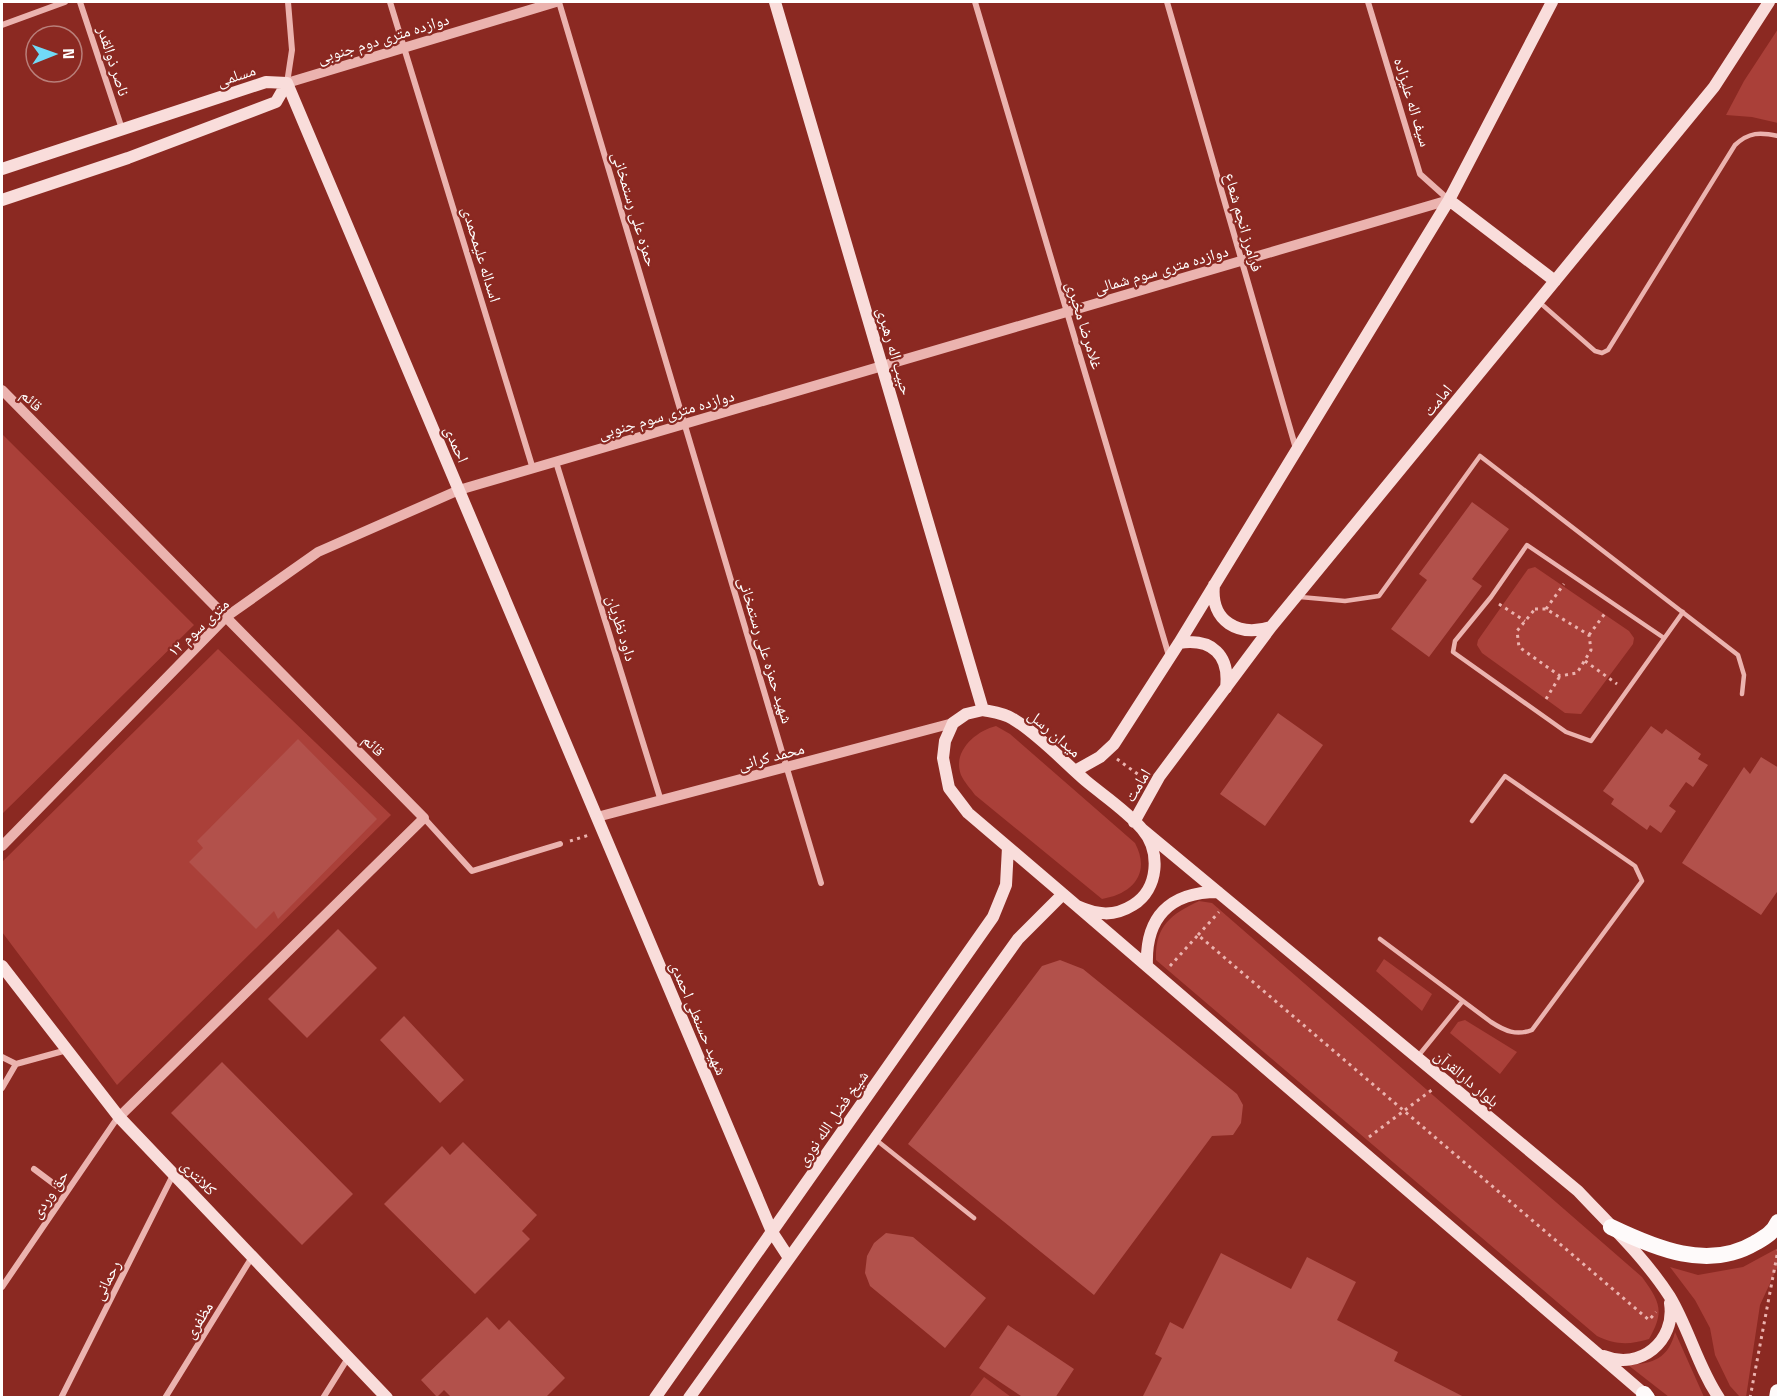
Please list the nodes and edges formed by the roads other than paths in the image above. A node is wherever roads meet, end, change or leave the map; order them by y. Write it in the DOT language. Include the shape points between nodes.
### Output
graph roads {
  1 [pos="65,2"];
  2 [pos="80,2"];
  3 [pos="288,2"];
  4 [pos="390,2"];
  5 [pos="558,2"];
  6 [pos="775,2"];
  7 [pos="975,2"];
  8 [pos="1167,2"];
  9 [pos="1368,2"];
  10 [pos="1552,2"];
  11 [pos="1769,2"];
  12 [pos="2,25"];
  13 [pos="404,47"];
  14 [pos="287,83"];
  15 [pos="122,129"];
  16 [pos="1779,136"];
  17 [pos="2,169"];
  18 [pos="2,200"];
  19 [pos="1449,200"];
  20 [pos="1241,261"];
  21 [pos="1555,281"];
  22 [pos="1538,301"];
  23 [pos="1067,312"];
  24 [pos="882,366"];
  25 [pos="2,390"];
  26 [pos="685,424"];
  27 [pos="1296,449"];
  28 [pos="556,462"];
  29 [pos="533,469"];
  30 [pos="459,490"];
  31 [pos="1214,581"];
  32 [pos="1297,596"];
  33 [pos="1683,612"];
  34 [pos="226,617"];
  35 [pos="1271,627"];
  36 [pos="1664,638"];
  37 [pos="1179,643"];
  38 [pos="1169,656"];
  39 [pos="1226,689"];
  40 [pos="1742,694"];
  41 [pos="983,710"];
  42 [pos="953,723"];
  43 [pos="787,768"];
  44 [pos="1075,771"];
  45 [pos="661,801"];
  46 [pos="597,817"];
  47 [pos="424,818"];
  48 [pos="1472,821"];
  49 [pos="1138,825"];
  50 [pos="560,844"];
  51 [pos="2,846"];
  52 [pos="1008,847"];
  53 [pos="821,883"];
  54 [pos="1218,892"];
  55 [pos="1063,894"];
  56 [pos="1077,906"];
  57 [pos="1380,939"];
  58 [pos="2,966"];
  59 [pos="1147,966"];
  60 [pos="1462,1002"];
  61 [pos="67,1050"];
  62 [pos="2,1057"];
  63 [pos="1417,1058"];
  64 [pos="16,1064"];
  65 [pos="2,1088"];
  66 [pos="119,1117"];
  67 [pos="875,1139"];
  68 [pos="34,1169"];
  69 [pos="174,1174"];
  70 [pos="66,1192"];
  71 [pos="975,1218"];
  72 [pos="1779,1222"];
  73 [pos="1611,1227"];
  74 [pos="772,1232"];
  75 [pos="253,1257"];
  76 [pos="789,1258"];
  77 [pos="2,1287"];
  78 [pos="1670,1297"];
  79 [pos="1597,1354"];
  80 [pos="349,1357"];
  81 [pos="1779,1392"];
  82 [pos="1646,1396"];
  83 [pos="61,1398"];
  84 [pos="165,1398"];
  85 [pos="323,1398"];
  86 [pos="387,1398"];
  87 [pos="655,1398"];
  88 [pos="689,1398"];
  89 [pos="1719,1398"];
  90 [pos="1777,1398"];
  1 -- 12 [label="street"];
  2 -- 15 [label="street, ناصر ذوالقدر"];
  3 -- 14 [label="street" via="292,50"];
  4 -- 13 [label="street, اسداله علیمحمدی"];
  5 -- 13 [label="street, دوازده متری دوم جنوبی"];
  5 -- 26 [label="street, حمزه علی رستمخانی"];
  6 -- 24 [label="main road, حبیب اله رهبری"];
  7 -- 23 [label="street, غلامرضا مخبری"];
  8 -- 20 [label="street, فرامرز انجم شعاع"];
  9 -- 19 [label="street, سیف اله علیزاده" via="1420,174"];
  10 -- 19 [label="main road"];
  11 -- 21 [label="main road, امامت" via="1714,87"];
  13 -- 14 [label="street, دوازده متری دوم جنوبی"];
  13 -- 29 [label="street, اسداله علیمحمدی"];
  14 -- 15 [label="main road, مسلمی" via="266,82"];
  14 -- 18 [label="main road" via="276,102"];
  14 -- 30 [label="main road, احمدی"];
  15 -- 17 [label="main road, مسلمی"];
  16 -- 22 [label="lane" via="1760,132 1745,136 1735,145 1608,350 1595,351"];
  19 -- 20 [label="street, دوازده متری سوم شمالی"];
  19 -- 21 [label="main road"];
  19 -- 27 [label="main road"];
  20 -- 23 [label="street, دوازده متری سوم شمالی"];
  20 -- 27 [label="street, فرامرز انجم شعاع"];
  21 -- 22 [label="main road, امامت"];
  22 -- 32 [label="main road, امامت"];
  23 -- 24 [label="street, دوازده متری سوم شمالی"];
  23 -- 38 [label="street, غلامرضا مخبری"];
  24 -- 26 [label="street, دوازده متری سوم جنوبی"];
  24 -- 41 [label="main road, حبیب اله رهبری"];
  25 -- 34 [label="street, قائم"];
  26 -- 28 [label="street, دوازده متری سوم جنوبی"];
  26 -- 43 [label="street, شهید حمزه علی رستمخانی"];
  27 -- 31 [label="main road"];
  28 -- 29 [label="street, دوازده متری سوم جنوبی"];
  28 -- 45 [label="street, داود نظریان"];
  29 -- 30 [label="street, دوازده متری سوم جنوبی"];
  30 -- 34 [label="street, ۱۲ متری سوم" via="318,552"];
  30 -- 46 [label="main road, احمدی"];
  31 -- 35 [label="main road" via="1217,611 1227,623 1256,632"];
  31 -- 37 [label="main road"];
  32 -- 33 [label="lane" via="1345,601 1379,596 1480,456"];
  32 -- 35 [label="main road, امامت"];
  33 -- 36 [label="lane"];
  33 -- 40 [label="lane" via="1738,655 1744,675"];
  34 -- 47 [label="street, قائم"];
  34 -- 51 [label="street, ۱۲ متری سوم"];
  35 -- 39 [label="main road, امامت"];
  36 -- 36 [label="lane" via="1527,545 1455,641 1453,652 1566,732 1591,741"];
  37 -- 38 [label="main road"];
  37 -- 39 [label="main road" via="1195,640 1211,646 1222,657 1228,673"];
  38 -- 44 [label="main road" via="1107,751"];
  39 -- 49 [label="main road, امامت" via="1154,786"];
  41 -- 42 [label="main road" via="966,714"];
  41 -- 44 [label="main road, میدان رسل" via="1013,719"];
  42 -- 43 [label="street, محمد کرانی"];
  42 -- 52 [label="main road, میدان رسل" via="943,758 949,788 968,813"];
  43 -- 45 [label="street, محمد کرانی"];
  43 -- 53 [label="street, شهید حمزه علی رستمخانی"];
  44 -- 49 [label="main road, میدان رسل"];
  45 -- 46 [label="street, محمد کرانی"];
  46 -- 74 [label="main road, شهید حسنعلی احمدی"];
  47 -- 50 [label="street" via="472,870"];
  47 -- 66 [label="street"];
  48 -- 60 [label="lane" via="1505,776 1635,866 1642,881 1532,1030 1520,1034 1505,1031"];
  49 -- 54 [label="main road, بلوار دارالقرآن"];
  49 -- 56 [label="main road, میدان رسل" via="1155,858 1148,890 1131,906 1108,914 1092,913"];
  52 -- 55 [label="main road, میدان رسل"];
  52 -- 74 [label="main road, شیخ فضل الله نوری" via="1006,885 993,917"];
  54 -- 59 [label="main road" via="1188,895 1163,910 1146,946"];
  54 -- 63 [label="main road, بلوار دارالقرآن"];
  55 -- 56 [label="main road, میدان رسل"];
  55 -- 67 [label="main road" via="1018,939"];
  56 -- 59 [label="main road"];
  57 -- 60 [label="lane"];
  58 -- 61 [label="main road, کلانتری"];
  59 -- 79 [label="main road"];
  60 -- 63 [label="lane"];
  61 -- 64 [label="street"];
  61 -- 66 [label="main road, کلانتری"];
  62 -- 64 [label="street"];
  63 -- 73 [label="main road, بلوار دارالقرآن" via="1578,1191"];
  64 -- 65 [label="street"];
  66 -- 69 [label="main road, کلانتری"];
  66 -- 70 [label="street, حق وردی"];
  67 -- 71 [label="lane"];
  67 -- 76 [label="main road"];
  68 -- 70 [label="street"];
  69 -- 75 [label="main road, کلانتری"];
  69 -- 83 [label="street, رحمانی"];
  70 -- 77 [label="street, حق وردی"];
  72 -- 73 [label="highway" via="1774,1232 1745,1249 1711,1256 1653,1247"];
  73 -- 78 [label="main road, بلوار دارالقرآن" via="1636,1252"];
  74 -- 76 [label="main road, شهید حسنعلی احمدی"];
  74 -- 87 [label="main road, شیخ فضل الله نوری"];
  75 -- 80 [label="main road, کلانتری"];
  75 -- 84 [label="street, مظفری"];
  76 -- 88 [label="main road"];
  78 -- 79 [label="main road" via="1672,1314 1659,1345 1630,1360 1613,1360"];
  78 -- 89 [label="main road, بلوار دارالقرآن"];
  79 -- 82 [label="main road"];
  80 -- 85 [label="street"];
  80 -- 86 [label="main road, کلانتری"];
  81 -- 90 [label="highway"];
}
